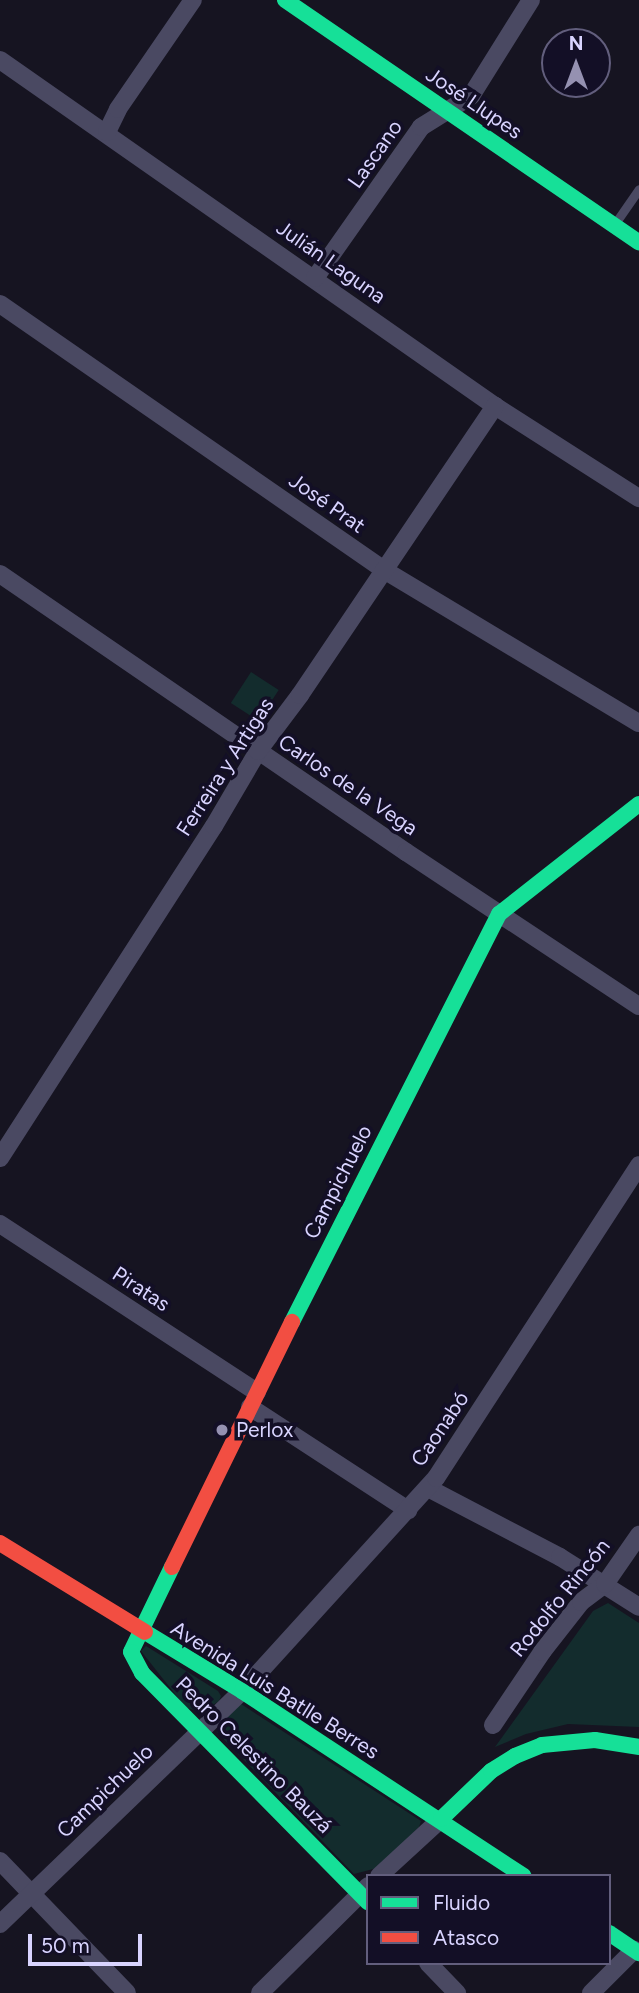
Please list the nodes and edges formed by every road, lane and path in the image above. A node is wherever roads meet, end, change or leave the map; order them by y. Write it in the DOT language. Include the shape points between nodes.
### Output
graph roads {
  1 [pos="192,0"];
  2 [pos="285,0"];
  3 [pos="531,0"];
  4 [pos="0,60"];
  5 [pos="448,111"];
  6 [pos="107,132"];
  7 [pos="639,189"];
  8 [pos="614,225"];
  9 [pos="639,242"];
  10 [pos="315,278"];
  11 [pos="0,304"];
  12 [pos="495,406"];
  13 [pos="639,498"];
  14 [pos="384,570"];
  15 [pos="0,574"];
  16 [pos="639,723"];
  17 [pos="258,751"];
  18 [pos="639,804"];
  19 [pos="499,914"];
  20 [pos="639,1006"];
  21 [pos="0,1158"];
  22 [pos="639,1165"];
  23 [pos="0,1224"];
  24 [pos="253,1400"];
  25 [pos="428,1488"];
  26 [pos="408,1510"];
  27 [pos="639,1535"];
  28 [pos="0,1543"];
  29 [pos="605,1584"];
  30 [pos="639,1607"];
  31 [pos="139,1631"];
  32 [pos="242,1691"];
  33 [pos="493,1725"];
  34 [pos="198,1732"];
  35 [pos="639,1747"];
  36 [pos="441,1819"];
  37 [pos="0,1861"];
  38 [pos="381,1874"];
  39 [pos="521,1874"];
  40 [pos="32,1893"];
  41 [pos="365,1894"];
  42 [pos="0,1924"];
  43 [pos="611,1934"];
  44 [pos="637,1952"];
  45 [pos="430,1965"];
  46 [pos="127,1993"];
  47 [pos="260,1993"];
  48 [pos="457,1993"];
  49 [pos="591,1993"];
  1 -- 6 [label="street"];
  2 -- 5 [label="street, José Llupes"];
  3 -- 5 [label="street, Lascano" via="471,96"];
  4 -- 6 [label="street, Julián Laguna"];
  5 -- 8 [label="street, José Llupes"];
  5 -- 10 [label="street, Lascano" via="421,127"];
  6 -- 10 [label="street, Julián Laguna"];
  7 -- 8 [label="lane"];
  8 -- 9 [label="street, José Llupes"];
  10 -- 12 [label="street, Julián Laguna"];
  11 -- 14 [label="street, José Prat"];
  12 -- 13 [label="street, Julián Laguna"];
  12 -- 14 [label="street, Ferreira y Artigas"];
  14 -- 16 [label="street, José Prat"];
  14 -- 17 [label="street, Ferreira y Artigas"];
  15 -- 17 [label="street, Carlos de la Vega"];
  17 -- 19 [label="street, Carlos de la Vega"];
  17 -- 21 [label="street, Ferreira y Artigas"];
  18 -- 19 [label="street, Campichuelo"];
  19 -- 20 [label="street, Carlos de la Vega"];
  19 -- 24 [label="street, Campichuelo"];
  22 -- 25 [label="street, Caonabó"];
  23 -- 24 [label="street, Piratas"];
  24 -- 26 [label="street, Piratas"];
  24 -- 31 [label="street, Campichuelo"];
  25 -- 26 [label="street, Caonabó"];
  25 -- 29 [label="street"];
  26 -- 32 [label="street, Caonabó"];
  27 -- 29 [label="street, Rodolfo Rincón"];
  28 -- 31 [label="street, Avenida Luis Batlle Berres"];
  29 -- 30 [label="street"];
  29 -- 33 [label="street, Rodolfo Rincón" via="581,1602"];
  31 -- 32 [label="street, Avenida Luis Batlle Berres"];
  31 -- 34 [label="street, Pedro Celestino Bauzá" via="131,1652 134,1664"];
  32 -- 34 [label="street, Campichuelo"];
  32 -- 36 [label="street, Avenida Luis Batlle Berres"];
  34 -- 40 [label="street, Campichuelo"];
  34 -- 41 [label="street, Pedro Celestino Bauzá"];
  35 -- 36 [label="street" via="595,1740 542,1745 491,1771"];
  36 -- 38 [label="street"];
  36 -- 39 [label="street, Avenida Luis Batlle Berres"];
  37 -- 40 [label="street"];
  40 -- 42 [label="street, Campichuelo"];
  40 -- 46 [label="street"];
  41 -- 47 [label="street"];
  43 -- 44 [label="street"];
  44 -- 49 [label="street"];
  45 -- 48 [label="street"];
}
